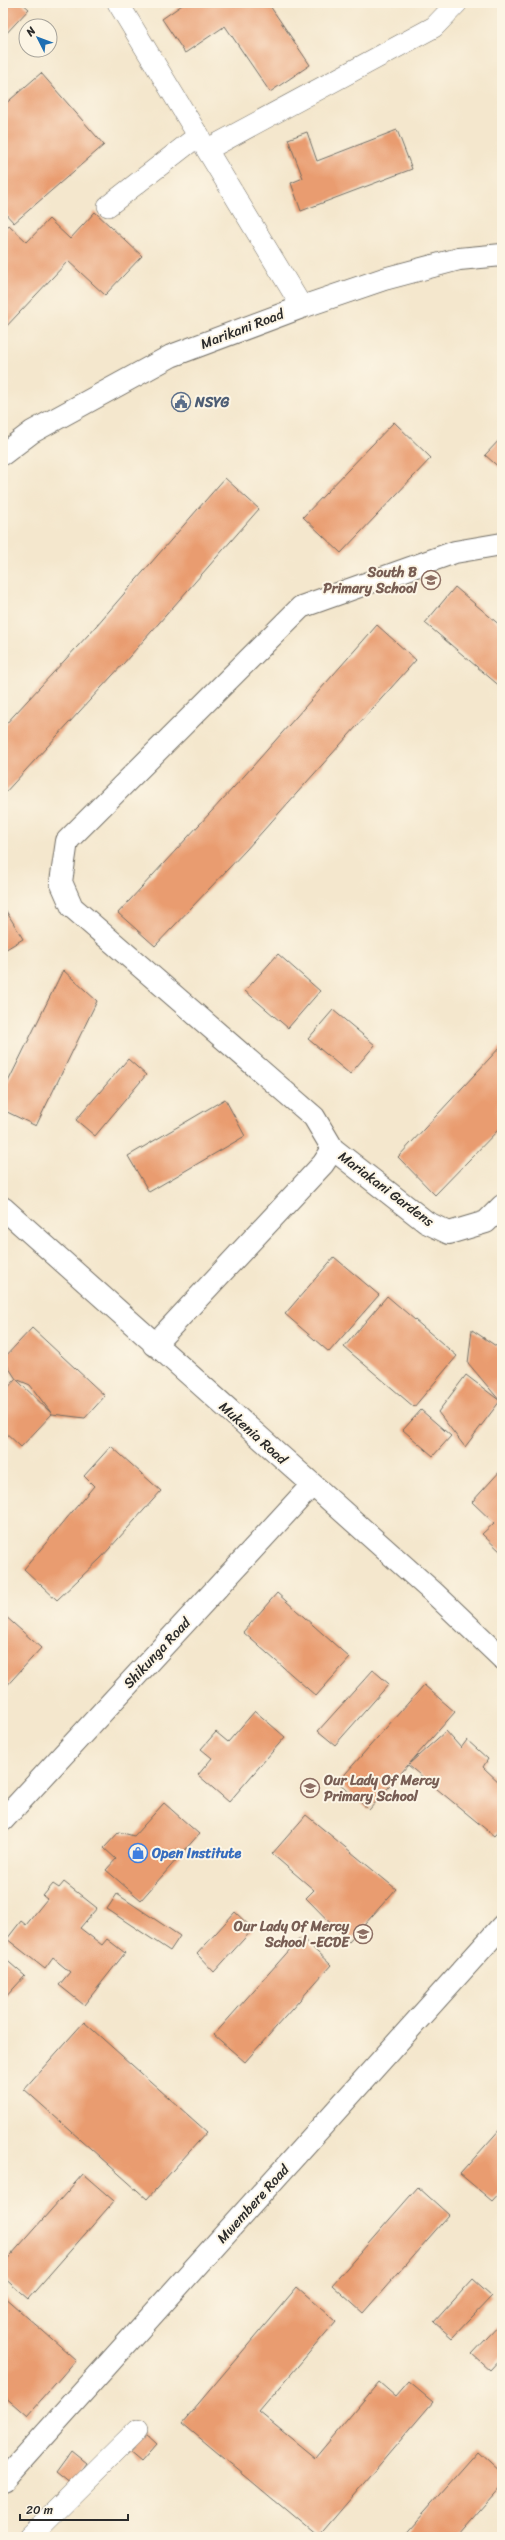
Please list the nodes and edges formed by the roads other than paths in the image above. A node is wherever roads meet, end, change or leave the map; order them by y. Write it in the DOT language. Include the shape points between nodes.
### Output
graph roads {
  1 [pos="118,3"];
  2 [pos="457,3"];
  3 [pos="204,142"];
  4 [pos="108,206"];
  5 [pos="502,255"];
  6 [pos="302,307"];
  7 [pos="3,454"];
  8 [pos="502,544"];
  9 [pos="333,1149"];
  10 [pos="502,1206"];
  11 [pos="3,1208"];
  12 [pos="154,1344"];
  13 [pos="311,1486"];
  14 [pos="502,1658"];
  15 [pos="3,1820"];
  16 [pos="502,1926"];
  17 [pos="137,2430"];
  18 [pos="3,2481"];
  19 [pos="29,2537"];
  1 -- 3 [label="lane"];
  2 -- 3 [label="lane" via="434,27"];
  3 -- 4 [label="lane"];
  3 -- 6 [label="lane"];
  5 -- 6 [label="street, Marikani Road" via="459,258 384,279"];
  6 -- 7 [label="street, Marikani Road" via="171,356 32,432"];
  8 -- 9 [label="street" via="455,552 301,607 66,841 61,882 72,907 314,1117"];
  9 -- 10 [label="street, Mariakani Gardens" via="426,1222 449,1233 486,1222"];
  9 -- 12 [label="street" via="323,1164"];
  11 -- 12 [label="street, Mukenia Road"];
  12 -- 13 [label="street, Mukenia Road"];
  13 -- 14 [label="street, Mukenia Road" via="434,1593"];
  13 -- 15 [label="street, Shikunga Road"];
  16 -- 18 [label="street, Mwembere Road"];
  17 -- 19 [label="lane"];
}
